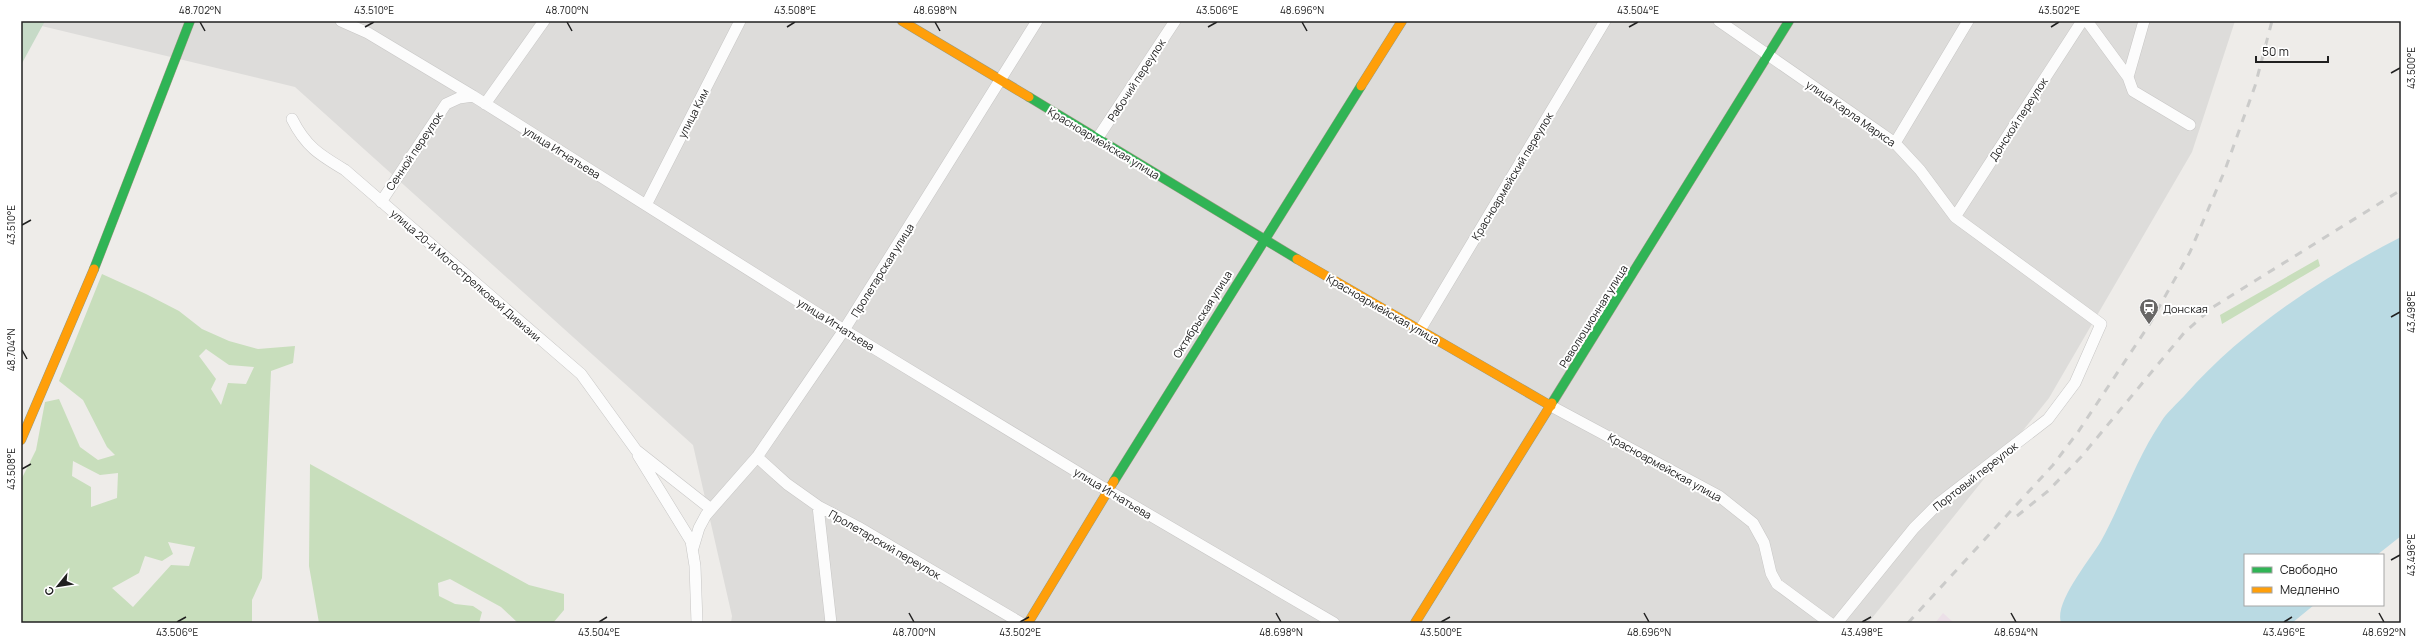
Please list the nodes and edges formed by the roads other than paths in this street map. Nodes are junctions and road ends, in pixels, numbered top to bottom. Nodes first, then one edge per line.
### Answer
1 (190, 21) edge
2 (341, 21) edge
3 (544, 21) edge
4 (740, 21) edge
5 (902, 21) edge
6 (1038, 21) edge
7 (1175, 21) edge
8 (1402, 21) edge
9 (1605, 21) edge
10 (1719, 21) edge
11 (1789, 21) edge
12 (1968, 21) edge
13 (2082, 21) edge
14 (2087, 21) edge
15 (2144, 21) edge
16 (1768, 55) junction
17 (2128, 77) junction
18 (1001, 81) junction
19 (473, 96) junction
20 (485, 104) junction
21 (292, 119) dead end
22 (2190, 125) dead end
23 (1097, 139) junction
24 (1895, 143) junction
25 (381, 202) junction
26 (646, 205) junction
27 (1955, 217) junction
28 (1263, 238) junction
29 (2101, 324) joint
30 (844, 330) junction
31 (1420, 330) junction
32 (1551, 406) junction
33 (21, 440) edge
34 (630, 442) junction
35 (757, 457) junction
36 (1107, 490) junction
37 (818, 506) junction
38 (711, 509) junction
39 (693, 548) junction
40 (697, 623) edge
41 (831, 623) edge
42 (1020, 623) edge
43 (1028, 623) edge
44 (1334, 623) edge
45 (1415, 623) edge
46 (1830, 623) edge
47 (1837, 623) edge

1 - 33 street
2 - 19 street, улица Игнатьева
3 - 20 street
4 - 26 street, улица Ким
5 - 18 street, Красноармейская улица
6 - 18 street, Пролетарская улица
7 - 23 street, Рабочий переулок
8 - 28 street, Октябрьская улица
9 - 31 street, Красноармейский переулок
10 - 16 street, улица Карла Маркса
11 - 16 street, Революционная улица
12 - 24 street
13 - 27 street, Донской переулок
14 - 17 street
15 - 17 street
16 - 24 street, улица Карла Маркса
16 - 32 street, Революционная улица
17 - 22 street
18 - 23 street, Красноармейская улица
18 - 30 street, Пролетарская улица
19 - 20 street, улица Игнатьева
19 - 25 street, Сенной переулок
20 - 26 street, улица Игнатьева
21 - 25 street, улица 20-й Мотострелковой Дивизии
23 - 28 street, Красноармейская улица
24 - 27 street, улица Карла Маркса
25 - 34 street, улица 20-й Мотострелковой Дивизии
26 - 30 street, улица Игнатьева
27 - 29 street, улица Карла Маркса
28 - 31 street, Красноармейская улица
28 - 36 street, Октябрьская улица
29 - 47 street, Портовый переулок
30 - 35 street, Пролетарская улица
30 - 36 street, улица Игнатьева
31 - 32 street, Красноармейская улица
32 - 45 street, Революционная улица
32 - 46 street, Красноармейская улица
34 - 38 street, улица 20-й Мотострелковой Дивизии
34 - 39 street, улица 20-й Мотострелковой Дивизии
35 - 37 street, Пролетарский переулок
35 - 38 street, Пролетарская улица
36 - 43 street, Октябрьская улица
36 - 44 street, улица Игнатьева
37 - 41 street
37 - 42 street, Пролетарский переулок
38 - 39 street, Пролетарская улица
39 - 40 street, улица 20-й Мотострелковой Дивизии

